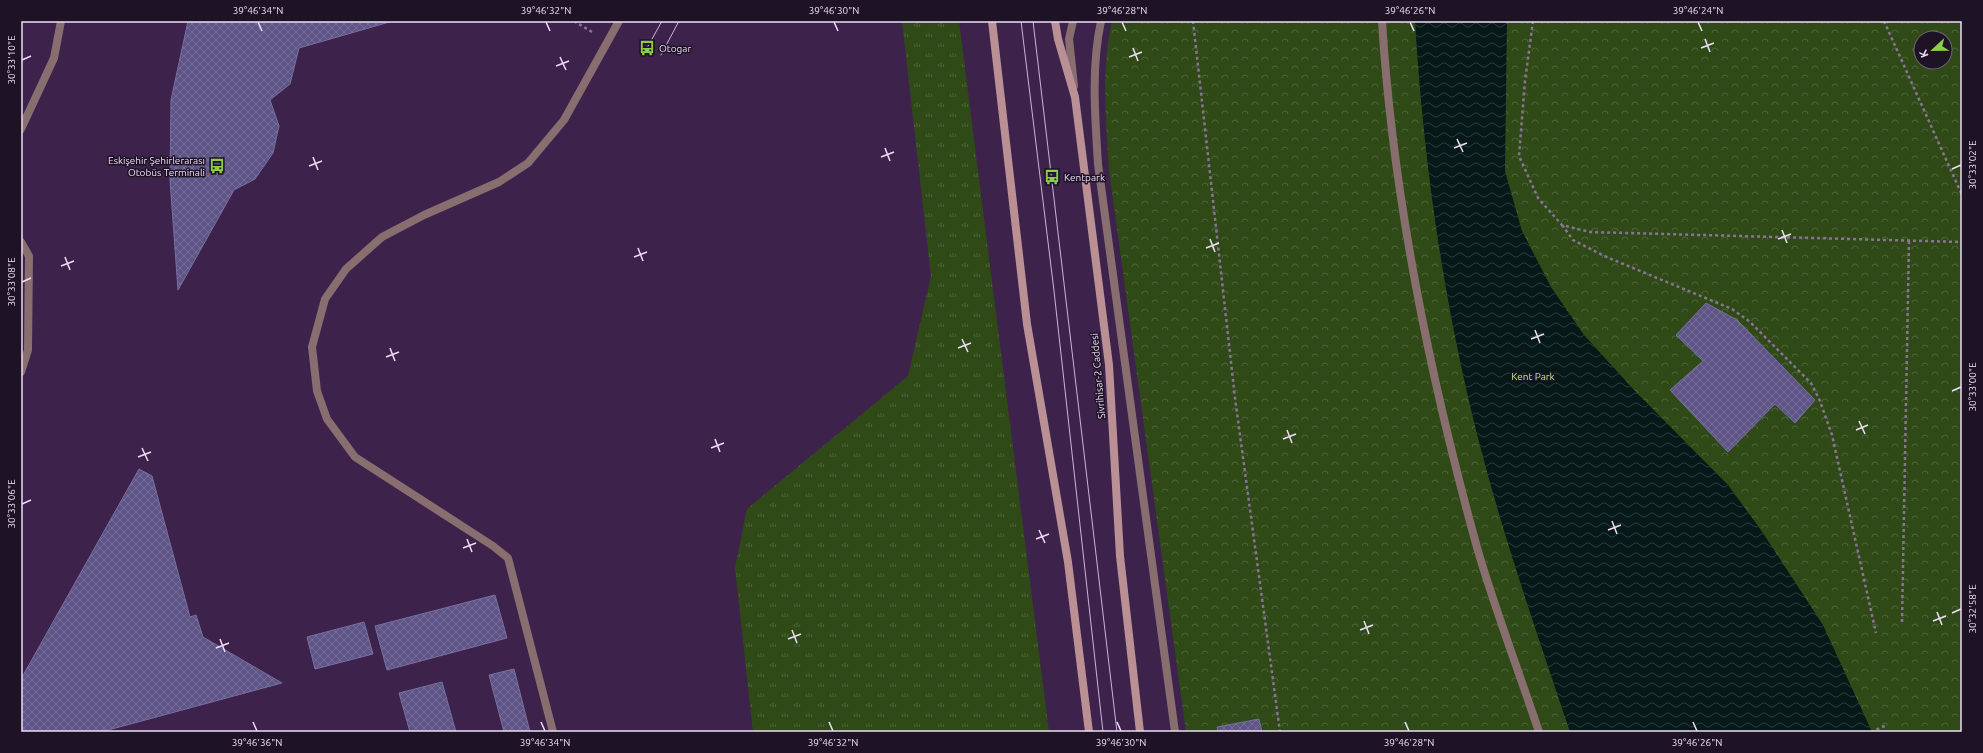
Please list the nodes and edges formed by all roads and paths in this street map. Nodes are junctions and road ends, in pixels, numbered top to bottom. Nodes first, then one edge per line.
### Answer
1 (60, 21) edge
2 (619, 21) edge
3 (992, 21) edge
4 (1055, 21) edge
5 (1073, 21) edge
6 (1101, 21) edge
7 (1193, 21) edge
8 (1382, 21) edge
9 (1533, 21) edge
10 (1884, 21) edge
11 (1075, 97) junction
12 (21, 129) edge
13 (1962, 195) edge
14 (1562, 225) junction
15 (1909, 241) junction
16 (21, 242) edge
17 (1962, 242) edge
18 (21, 372) edge
19 (1902, 622) dead end
20 (1876, 633) dead end
21 (1887, 725) dead end
22 (553, 732) edge
23 (1089, 732) edge
24 (1140, 732) edge
25 (1175, 732) edge
26 (1280, 732) edge
27 (1539, 732) edge
28 (1871, 732) edge

1 - 12 street
2 - 22 street
3 - 23 main road
4 - 11 main road, Sivrihisar-2 Caddesi
5 - 11 street
6 - 25 street
7 - 26 path
8 - 27 street
9 - 14 path
10 - 13 path
11 - 24 main road, Sivrihisar-2 Caddesi
14 - 15 path
14 - 20 path
15 - 17 path
15 - 19 path
16 - 18 street
21 - 28 path

